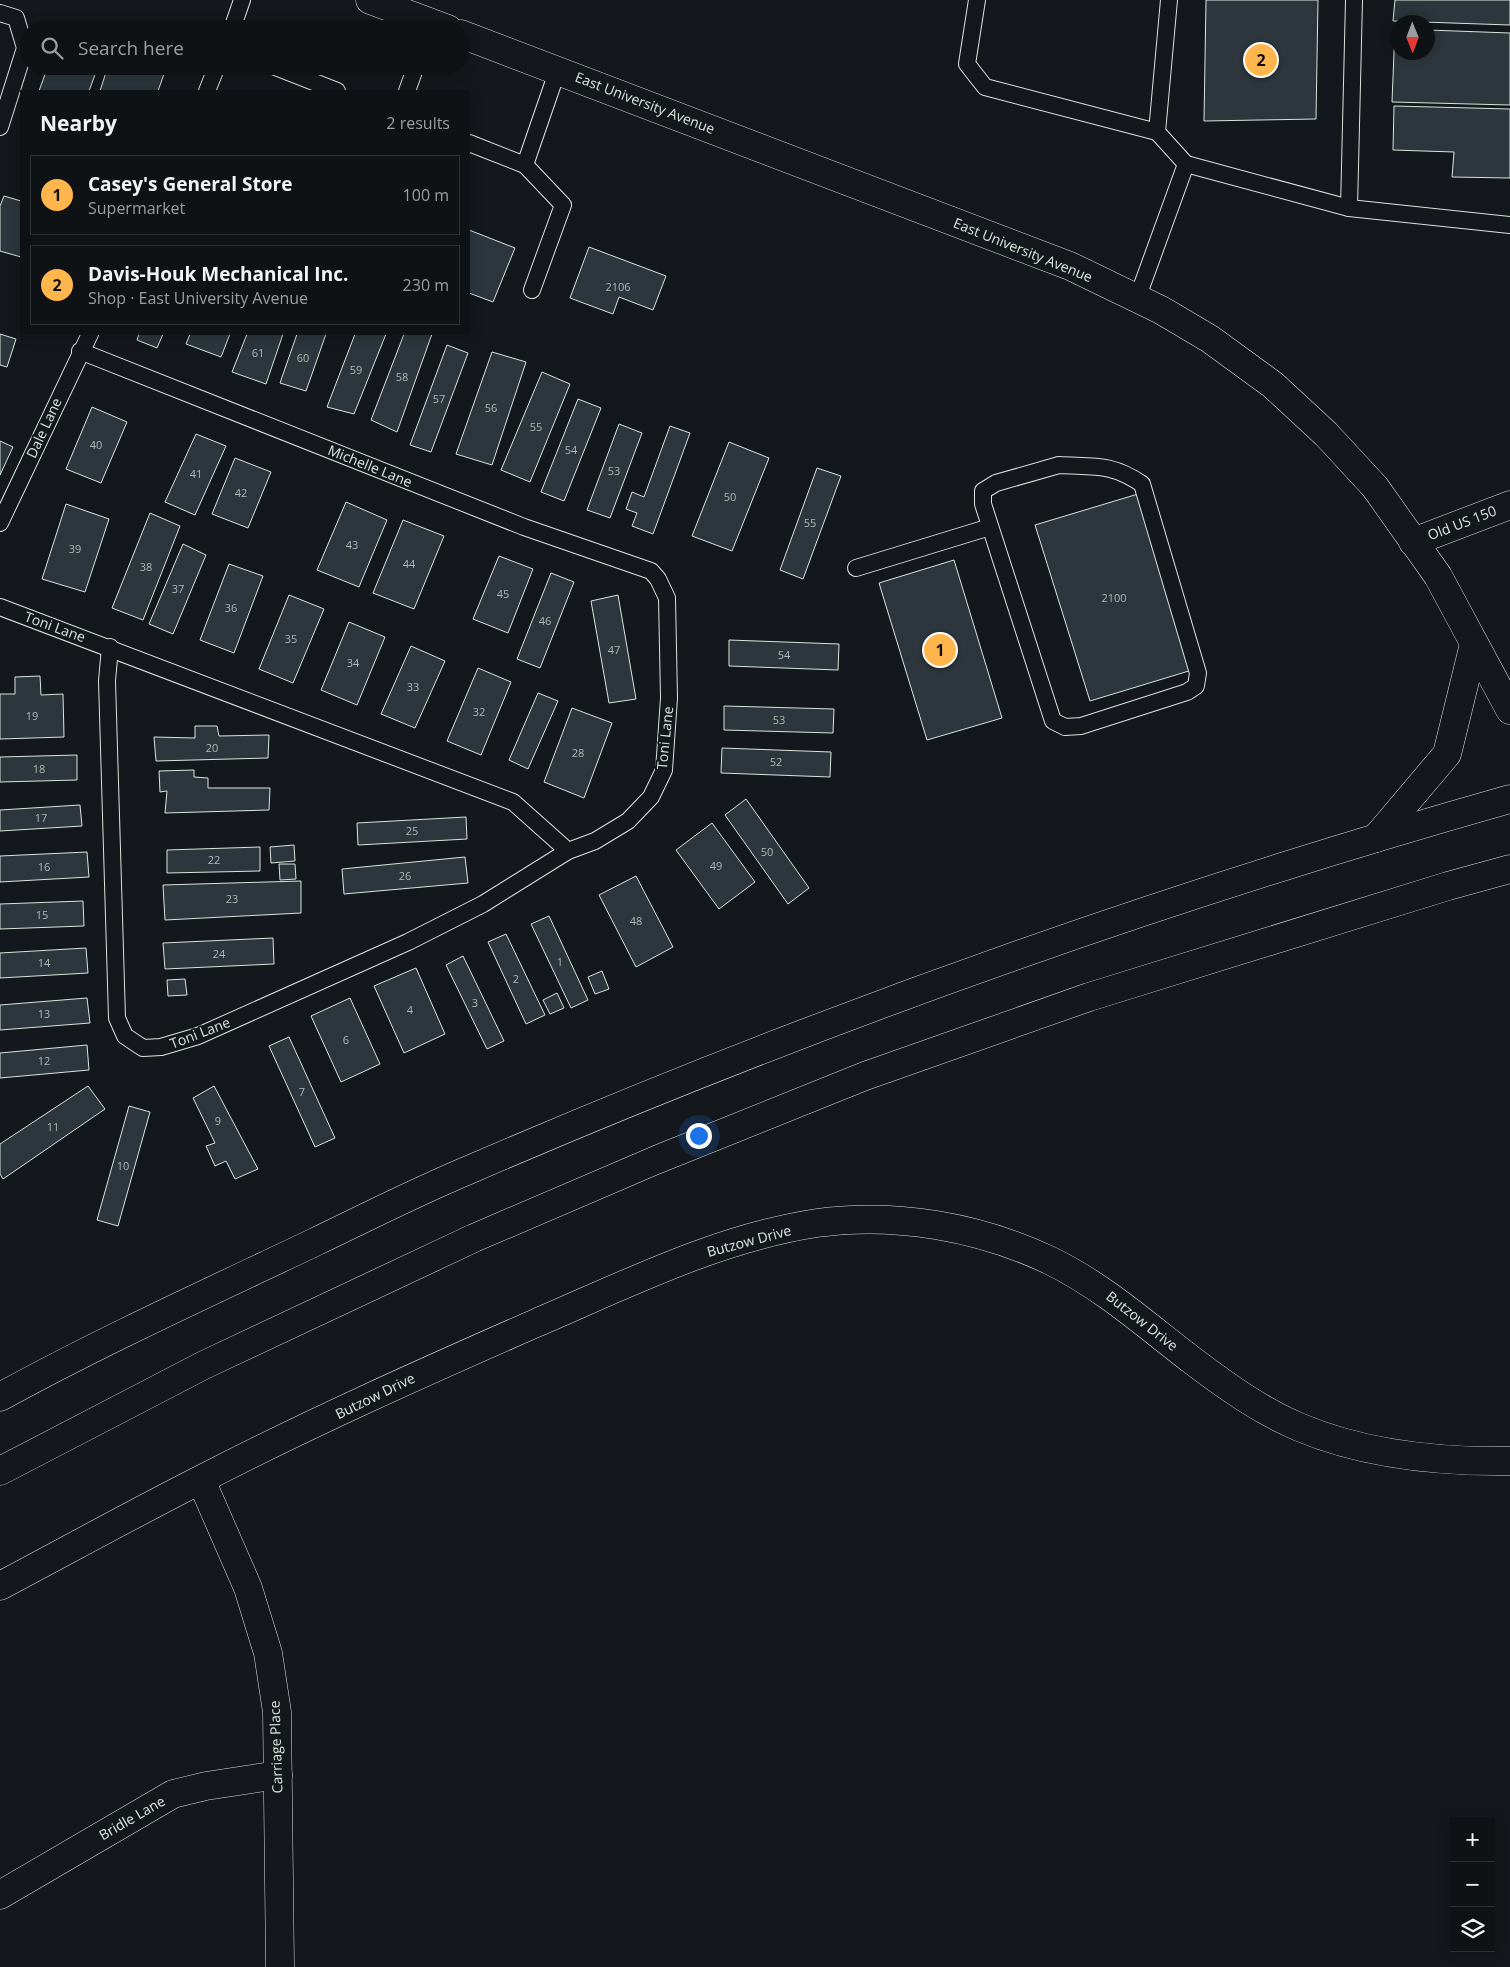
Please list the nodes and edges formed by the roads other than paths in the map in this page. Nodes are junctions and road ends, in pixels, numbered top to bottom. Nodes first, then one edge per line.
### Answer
1 (242, 0) edge
2 (370, 0) edge
3 (978, 0) edge
4 (1169, 0) edge
5 (1354, 0) edge
6 (0, 12) edge
7 (235, 20) edge
8 (420, 20) edge
9 (20, 31) edge
10 (470, 37) edge
11 (20, 64) edge
12 (558, 69) junction
13 (213, 75) edge
14 (296, 75) edge
15 (413, 75) edge
16 (207, 90) edge
17 (334, 90) edge
18 (407, 90) edge
19 (0, 127) edge
20 (1157, 132) junction
21 (470, 143) edge
22 (1186, 164) junction
23 (525, 165) junction
24 (1350, 208) junction
25 (1510, 225) edge
26 (532, 290) dead end
27 (1137, 299) junction
28 (89, 335) edge
29 (80, 351) junction
30 (1510, 504) edge
31 (0, 523) edge
32 (990, 528) junction
33 (1413, 542) junction
34 (856, 568) dead end
35 (658, 579) joint
36 (0, 607) edge
37 (1474, 644) junction
38 (110, 647) junction
39 (1510, 710) edge
40 (1510, 799) edge
41 (1376, 838) junction
42 (568, 851) junction
43 (1510, 869) edge
44 (0, 1398) edge
45 (1510, 1461) edge
46 (0, 1471) edge
47 (200, 1480) junction
48 (0, 1586) edge
49 (278, 1775) junction
50 (0, 1895) edge
51 (280, 1967) edge

1 - 7 lane
2 - 8 main road
3 - 20 lane
4 - 20 lane
5 - 24 lane
6 - 9 lane
10 - 12 main road, East University Avenue
11 - 19 lane
12 - 23 lane
12 - 27 main road, East University Avenue
13 - 16 lane
14 - 17 lane
15 - 18 lane
20 - 22 lane
21 - 23 lane
22 - 24 lane
22 - 27 lane
23 - 26 lane
24 - 25 lane
27 - 33 main road, East University Avenue
28 - 29 lane, Dale Lane
29 - 31 lane, Dale Lane
29 - 35 lane, Michelle Lane
30 - 33 main road, Old US 150
32 - 32 lane
32 - 34 lane
33 - 37 main road, East University Avenue
35 - 42 lane, Toni Lane
36 - 38 lane, Toni Lane
37 - 39 main road, East University Avenue
37 - 41 main road
38 - 42 lane, Toni Lane
38 - 42 lane, Toni Lane
40 - 41 main road
41 - 44 main road
43 - 46 main road
45 - 47 main road, Butzow Drive
47 - 48 main road, Butzow Drive
47 - 49 main road, Carriage Place
49 - 50 main road, Bridle Lane
49 - 51 main road, Carriage Place

